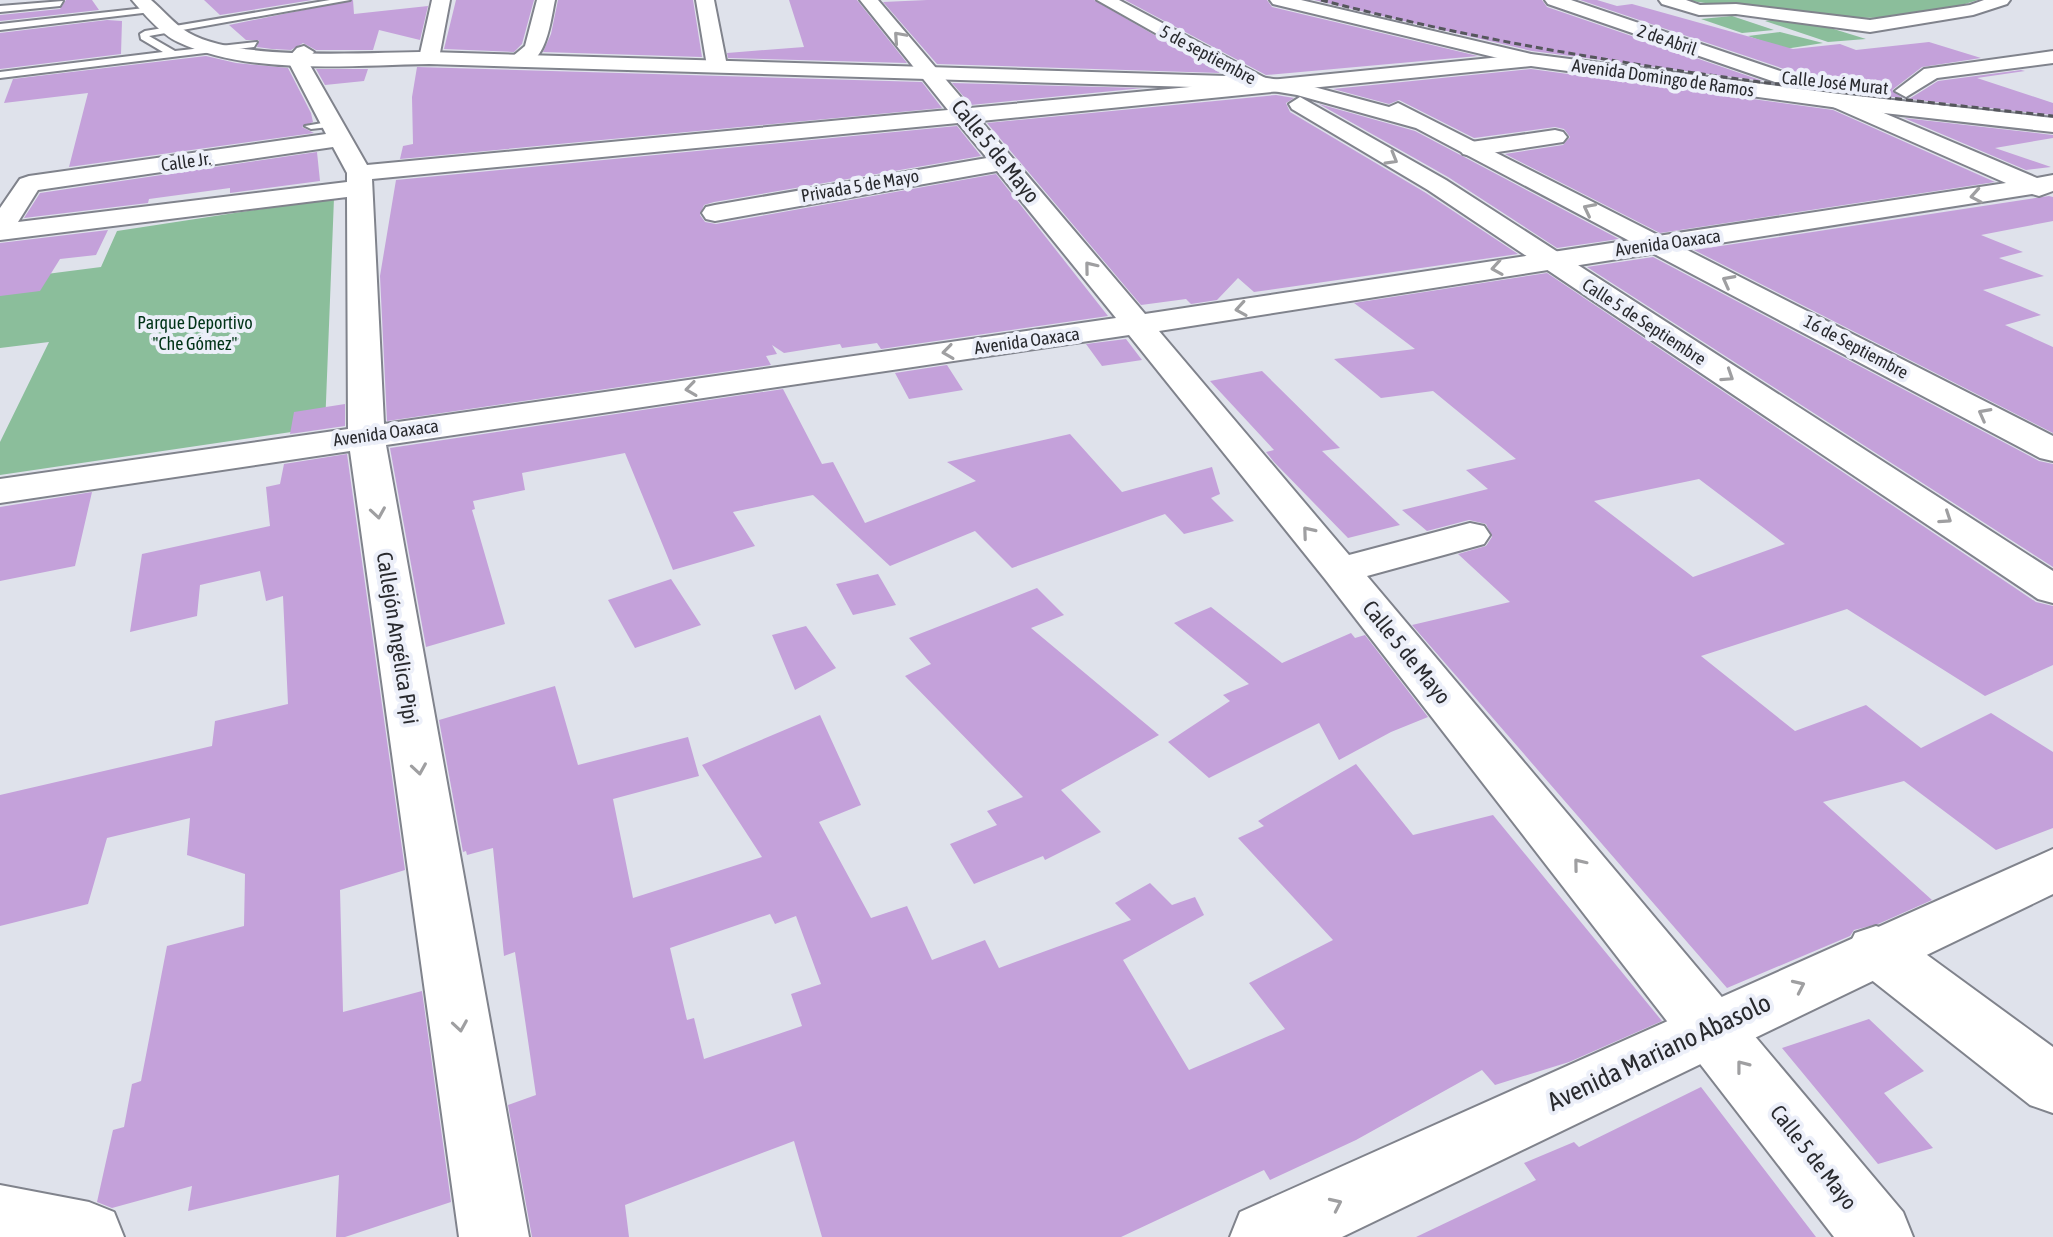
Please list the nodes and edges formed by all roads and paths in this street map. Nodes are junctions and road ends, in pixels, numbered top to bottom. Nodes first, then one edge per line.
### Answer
1 (29, 0) edge
2 (346, 0) edge
3 (441, 0) edge
4 (546, 0) edge
5 (705, 0) edge
6 (869, 0) edge
7 (1106, 0) edge
8 (1279, 0) edge
9 (1335, 0) edge
10 (1554, 0) edge
11 (1668, 0) edge
12 (2001, 0) edge
13 (60, 3) dead end
14 (39, 4) junction
15 (146, 5) edge
16 (185, 5) dead end
17 (0, 9) edge
18 (70, 19) junction
19 (206, 22) junction
20 (1870, 26) junction
21 (0, 27) edge
22 (169, 28) junction
23 (254, 44) junction
24 (1883, 44) dead end
25 (220, 50) junction
26 (175, 55) junction
27 (301, 55) junction
28 (2053, 57) edge
29 (429, 58) junction
30 (1919, 59) dead end
31 (1531, 60) junction
32 (517, 61) junction
33 (717, 66) junction
34 (1939, 71) junction
35 (931, 72) junction
36 (0, 75) edge
37 (1782, 78) junction
38 (1343, 79) junction
39 (1272, 85) junction
40 (1907, 100) junction
41 (1839, 101) junction
42 (2053, 106) edge
43 (966, 114) junction
44 (1422, 123) junction
45 (2053, 125) edge
46 (329, 130) junction
47 (1350, 134) junction
48 (1555, 137) dead end
49 (1994, 142) dead end
50 (1471, 149) junction
51 (1006, 162) junction
52 (359, 180) junction
53 (2047, 188) edge
54 (715, 213) dead end
55 (0, 230) edge
56 (1659, 244) junction
57 (1548, 259) junction
58 (1136, 325) junction
59 (366, 436) junction
60 (2053, 450) edge
61 (0, 491) edge
62 (1470, 535) dead end
63 (1340, 570) junction
64 (2053, 590) edge
65 (2053, 870) edge
66 (1876, 950) junction
67 (1712, 1027) junction
68 (2053, 1084) edge
69 (0, 1220) edge
70 (89, 1237) edge
71 (494, 1237) edge
72 (1265, 1237) edge
73 (1878, 1237) edge

1 - 14 lane
2 - 19 lane
3 - 29 street
4 - 32 street
5 - 33 street
35 -> 6 street, Calle 5 de Mayo
7 - 39 street, 5 de septiembre
8 - 31 street, Avenida Domingo de Ramos
9 - 37 street, Calle José Murat
10 - 37 street, 2 de Abril
11 - 20 street
12 - 20 street
13 - 14 lane
14 - 17 lane
14 - 18 lane
15 - 18 lane
15 - 22 street
16 - 19 street
18 - 21 lane
19 - 22 lane
19 - 23 street
20 - 24 street
22 - 25 street
22 - 26 lane
23 - 25 lane
23 - 27 street
25 - 26 lane
25 - 27 street
26 - 36 lane
27 - 29 street, Calle 5 de Septiembre
27 - 46 street, Callejón Angélica Pipi
28 - 34 street
29 - 32 street, Calle 5 de Septiembre
30 - 34 street
31 - 38 street
31 - 41 street, Avenida Domingo de Ramos
32 - 33 street, Calle 5 de Septiembre
33 - 35 street, Calle 5 de Septiembre
34 - 40 street
35 - 39 street, Calle 5 de Septiembre
35 - 43 street, Calle 5 de Mayo
37 - 40 street, Calle José Murat
38 - 39 street
38 - 44 street
39 - 43 street
39 - 44 street
39 - 47 street, Calle 5 de Septiembre
40 - 41 street, Avenida Domingo de Ramos
40 - 42 street, Calle José Murat
40 - 45 street, Avenida Domingo de Ramos
40 - 49 street
41 - 53 street
43 - 51 street, Calle 5 de Mayo
43 - 52 street
44 - 47 street
44 - 50 street, 16 de Septiembre
46 - 52 street, Callejón Angélica Pipi
46 - 55 street, Calle Jr.
47 -> 57 street, Calle 5 de Septiembre
48 - 50 street
56 -> 50 street, 16 de Septiembre
51 - 54 street, Privada 5 de Mayo
58 -> 51 street, Calle 5 de Mayo
52 - 55 street
52 - 59 street, Callejón Angélica Pipi
53 -> 56 street, Avenida Oaxaca
56 - 57 street, Avenida Oaxaca
60 -> 56 street, 16 de Septiembre
57 -> 58 street, Avenida Oaxaca
57 -> 64 street, Calle 5 de Septiembre
58 -> 59 street, Avenida Oaxaca
63 -> 58 street, Calle 5 de Mayo
59 - 61 street, Avenida Oaxaca
59 -> 71 street, Callejón Angélica Pipi
62 - 63 street
67 -> 63 street, Calle 5 de Mayo
65 - 66 street, Avenida Mariano Abasolo
67 -> 66 street, Avenida Mariano Abasolo
66 - 68 street
72 -> 67 street, Avenida Mariano Abasolo
73 -> 67 street, Calle 5 de Mayo
69 - 70 street

